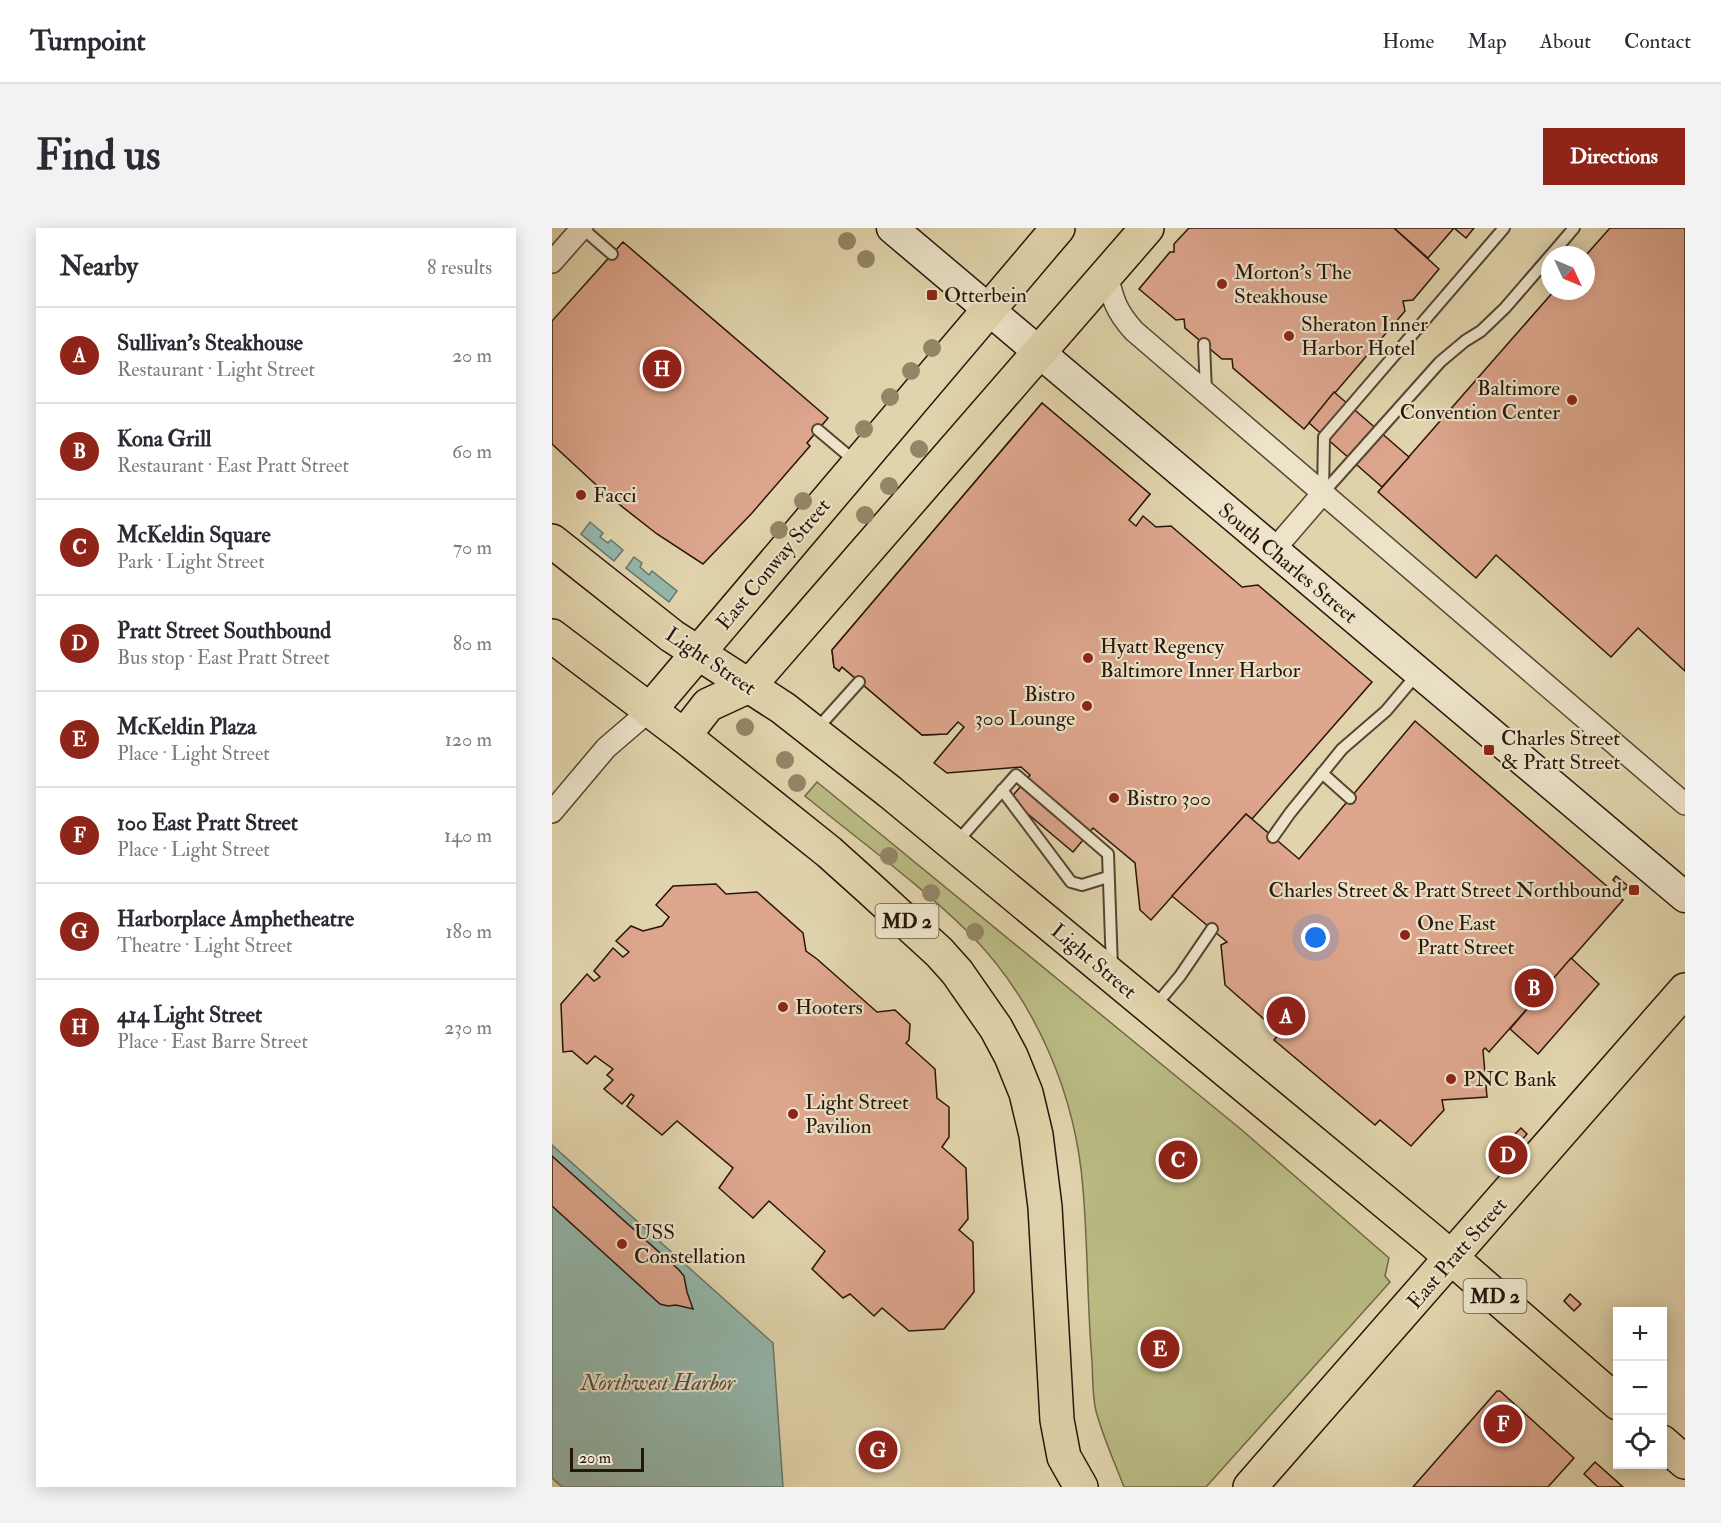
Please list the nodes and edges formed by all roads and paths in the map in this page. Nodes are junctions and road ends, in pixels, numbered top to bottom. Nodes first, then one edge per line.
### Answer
1 (582, 228) edge
2 (892, 228) edge
3 (1058, 228) edge
4 (1147, 228) edge
5 (1504, 228) edge
6 (1574, 228) edge
7 (1558, 246) edge
8 (612, 254) dead end
9 (552, 262) edge
10 (1541, 266) edge
11 (1107, 275) junction
12 (988, 310) junction
13 (1204, 344) dead end
14 (1039, 353) junction
15 (1206, 392) junction
16 (818, 430) dead end
17 (858, 464) junction
18 (1323, 493) junction
19 (552, 541) edge
20 (1273, 550) junction
21 (552, 636) edge
22 (698, 653) junction
23 (1419, 673) junction
24 (859, 682) dead end
25 (749, 686) junction
26 (649, 711) junction
27 (813, 732) junction
28 (684, 736) junction
29 (1322, 773) junction
30 (1002, 790) junction
31 (1350, 798) dead end
32 (1685, 804) edge
33 (552, 812) edge
34 (1273, 837) dead end
35 (954, 845) junction
36 (1108, 877) junction
37 (1685, 897) edge
38 (1212, 929) dead end
39 (1113, 977) junction
40 (1685, 990) edge
41 (1153, 1010) junction
42 (1453, 1258) junction
43 (1613, 1399) edge
44 (1667, 1446) edge
45 (1685, 1462) edge
46 (1062, 1472) edge
47 (1081, 1487) edge
48 (1250, 1487) edge

1 - 8 lane
1 - 9 street
2 - 12 main road, South Charles Street
3 - 12 main road, East Conway Street
4 - 11 main road
5 - 18 lane
6 - 7 lane
10 - 18 lane
11 - 14 main road
11 - 15 street
12 - 14 main road, South Charles Street
12 - 17 main road, East Conway Street
13 - 15 lane
14 - 20 main road, South Charles Street
14 - 25 main road
15 - 18 street
16 - 17 lane
17 - 22 main road, East Conway Street
18 - 20 street
18 - 32 street
19 - 22 main road, Light Street / MD 2
20 - 23 main road, South Charles Street
21 - 26 main road, MD 2
22 - 25 main road, Light Street / MD 2
22 - 26 main road, East Conway Street
23 - 29 lane
23 - 37 main road, South Charles Street
24 - 27 lane
25 - 27 main road, Light Street / MD 2
25 - 28 main road
26 - 28 main road, MD 2
26 - 33 street, East Conway Street
27 - 35 main road, Light Street / MD 2
28 - 46 main road, MD 2
29 - 31 lane
29 - 34 lane
30 - 35 lane
30 - 36 lane
30 - 36 lane
35 - 39 main road, Light Street / MD 2
36 - 39 lane
38 - 41 lane
39 - 41 main road, Light Street / MD 2
40 - 42 main road, East Pratt Street
41 - 42 main road, Light Street / MD 2
42 - 43 main road, Light Street / MD 2
42 - 48 main road, East Pratt Street
44 - 45 main road
46 - 47 main road, MD 2

